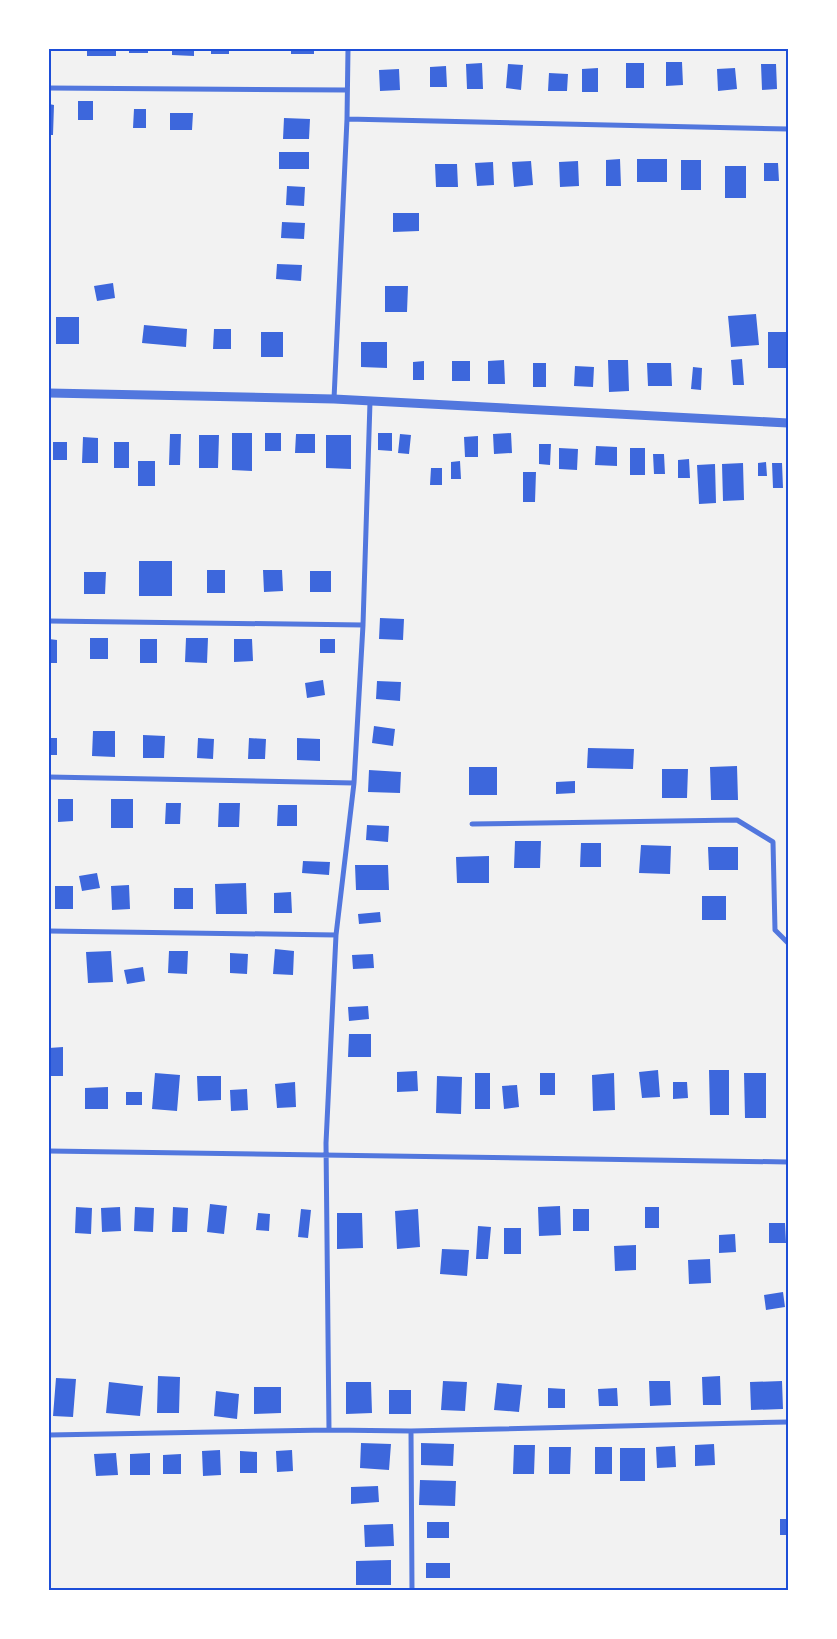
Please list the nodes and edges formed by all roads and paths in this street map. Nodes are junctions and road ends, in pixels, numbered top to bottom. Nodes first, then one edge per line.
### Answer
1 (348, 49) edge
2 (49, 88) edge
3 (346, 90) junction
4 (347, 119) junction
5 (788, 129) edge
6 (49, 393) edge
7 (334, 399) junction
8 (370, 402) junction
9 (788, 423) edge
10 (49, 621) edge
11 (363, 625) junction
12 (49, 777) edge
13 (354, 783) junction
14 (472, 824) dead end
15 (49, 931) edge
16 (336, 935) junction
17 (788, 943) edge
18 (49, 1151) edge
19 (326, 1155) junction
20 (788, 1162) edge
21 (788, 1422) edge
22 (329, 1430) junction
23 (411, 1431) junction
24 (49, 1435) edge
25 (412, 1590) edge

1 - 3 street
2 - 3 street
3 - 4 street
4 - 5 street
4 - 7 street
6 - 7 street
7 - 8 street
8 - 9 street
8 - 11 street
10 - 11 street
11 - 13 street
12 - 13 street
13 - 16 street
14 - 17 street
15 - 16 street
16 - 19 street
18 - 19 street
19 - 20 street
19 - 22 street
21 - 23 street
22 - 23 street
22 - 24 street
23 - 25 street

